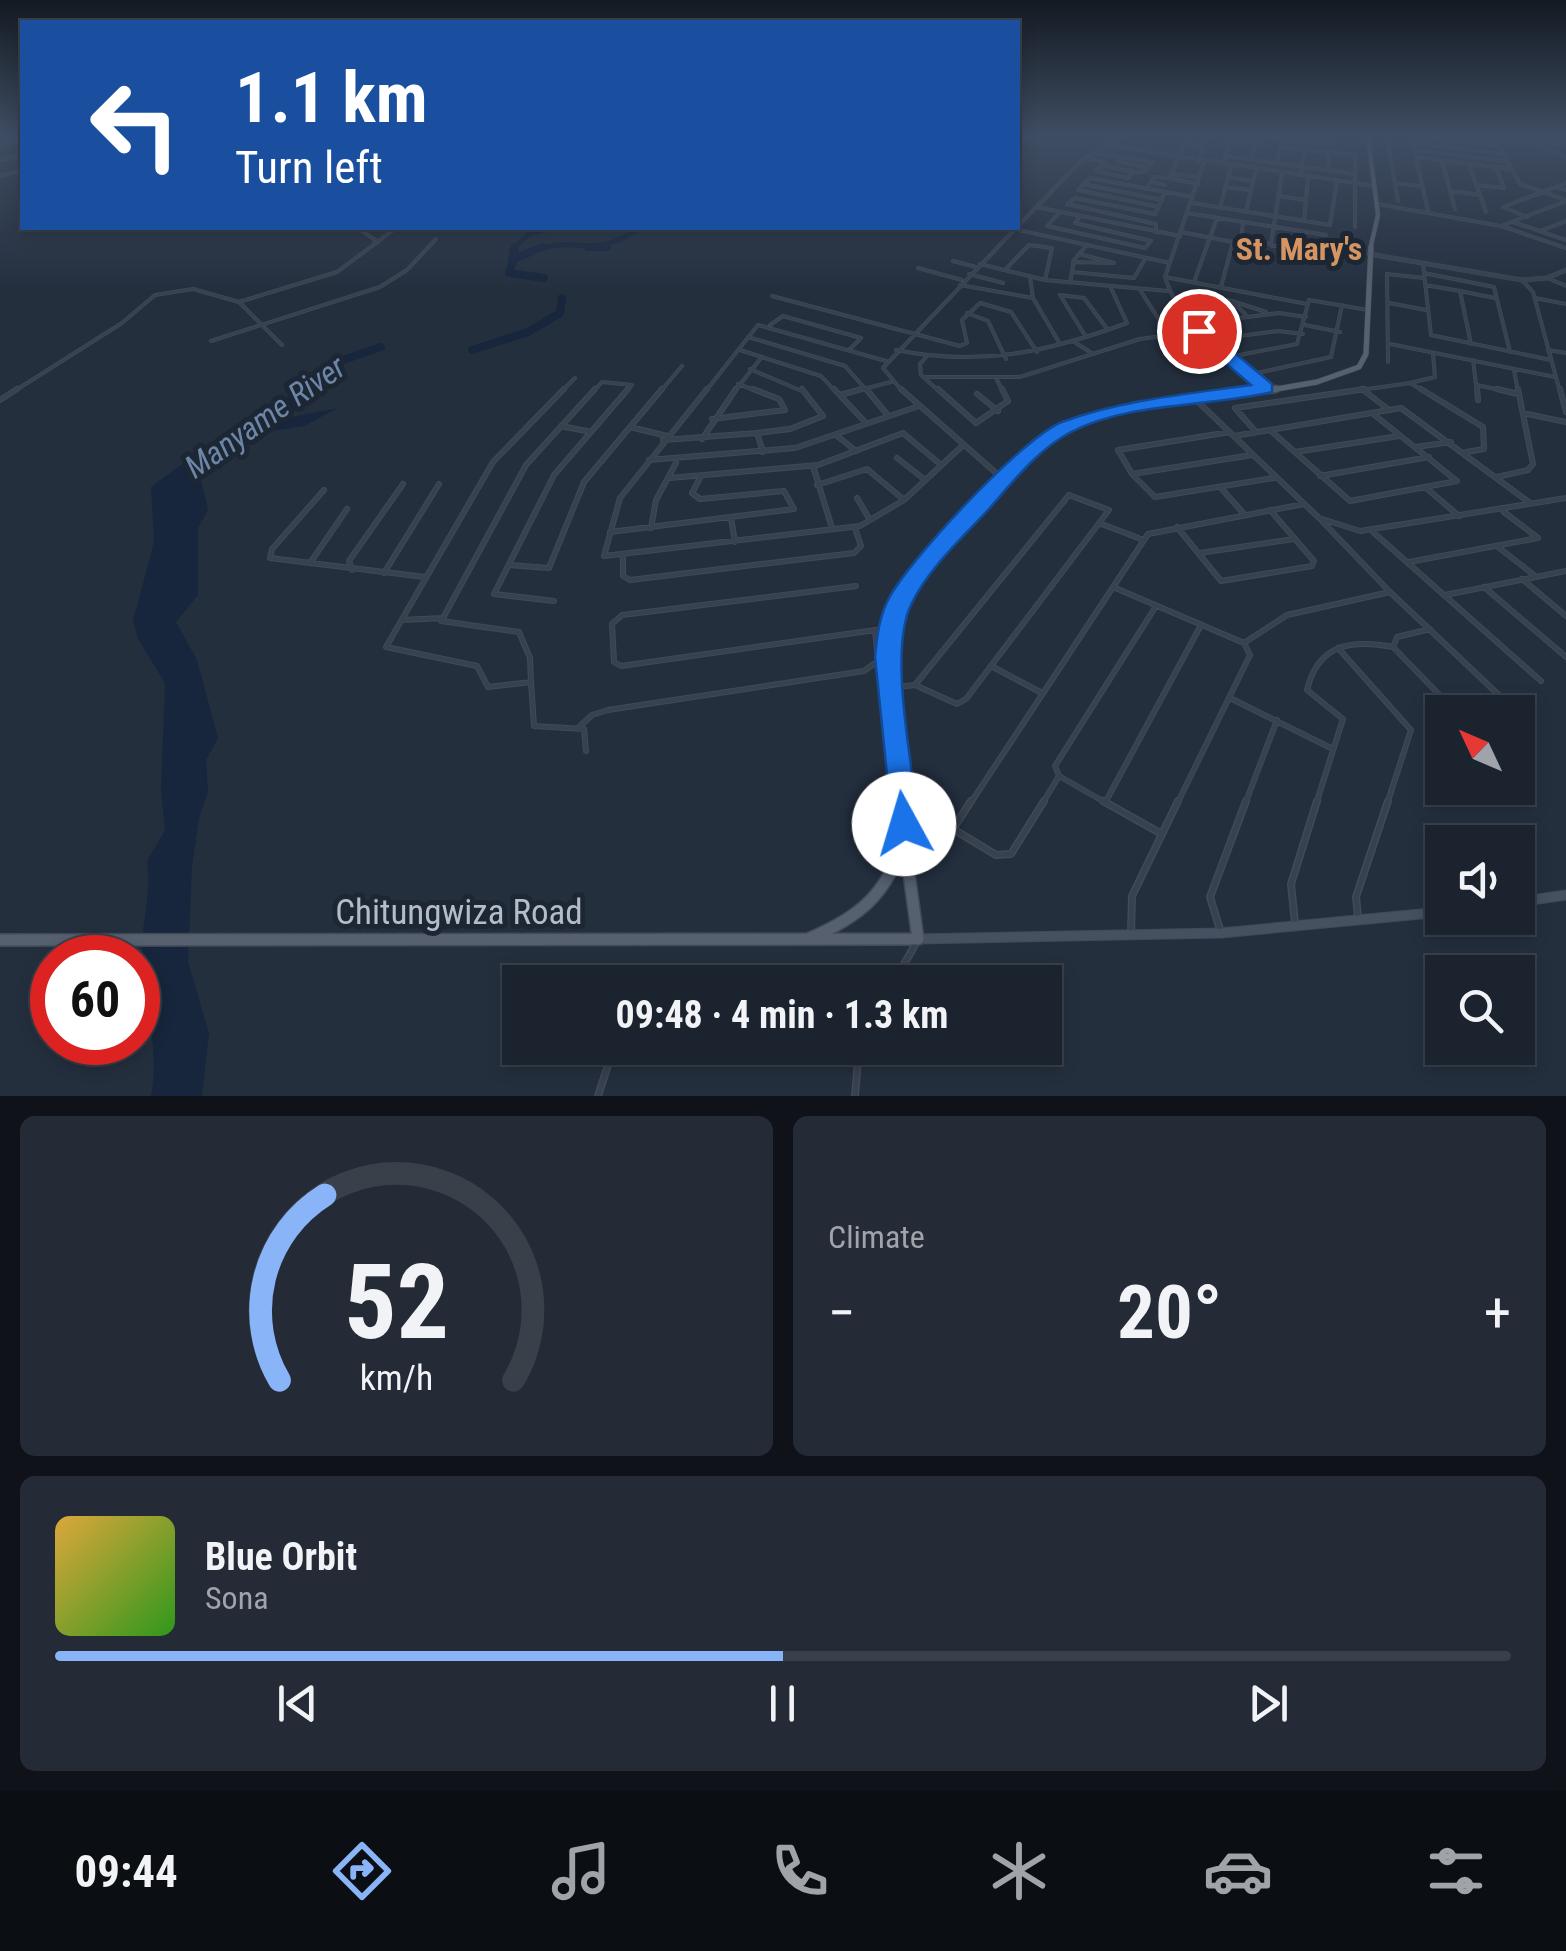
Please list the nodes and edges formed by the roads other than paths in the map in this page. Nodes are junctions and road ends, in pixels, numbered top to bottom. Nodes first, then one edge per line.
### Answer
1 (1055, 188) edge
2 (1080, 188) edge
3 (1103, 188) edge
4 (1142, 188) edge
5 (1197, 188) edge
6 (1225, 188) edge
7 (1239, 188) edge
8 (1279, 188) edge
9 (1307, 188) edge
10 (1336, 188) edge
11 (1354, 188) edge
12 (1375, 188) edge
13 (1396, 188) edge
14 (1423, 188) edge
15 (1477, 188) edge
16 (1531, 188) edge
17 (1553, 188) edge
18 (1146, 189) joint
19 (1251, 190) joint
20 (1451, 191) joint
21 (1165, 192) junction
22 (1542, 192) junction
23 (1480, 195) junction
24 (1278, 196) junction
25 (1194, 198) junction
26 (1162, 200) junction
27 (1306, 200) junction
28 (1566, 200) edge
29 (1398, 201) dead end
30 (1192, 203) junction
31 (1378, 204) junction
32 (1037, 207) junction
33 (1159, 207) junction
34 (1220, 208) junction
35 (1455, 210) dead end
36 (1428, 211) junction
37 (1060, 212) junction
38 (1246, 212) junction
39 (1486, 212) dead end
40 (1188, 213) junction
41 (1080, 216) junction
42 (1275, 216) junction
43 (1527, 217) junction
44 (1217, 218) junction
45 (1304, 221) junction
46 (1566, 221) edge
47 (1243, 222) junction
48 (1513, 222) junction
49 (1020, 223) edge
50 (1273, 226) junction
51 (1355, 226) dead end
52 (1501, 226) junction
53 (1020, 228) edge
54 (361, 230) edge
55 (393, 230) edge
56 (1013, 230) edge
57 (1066, 231) junction
58 (1156, 232) junction
59 (1540, 232) junction
60 (1180, 234) junction
61 (1326, 235) dead end
62 (1209, 236) junction
63 (436, 239) dead end
64 (1059, 239) junction
65 (1566, 240) edge
66 (378, 242) junction
67 (1300, 245) dead end
68 (1087, 246) junction
69 (1267, 246) junction
70 (1566, 248) edge
71 (1079, 254) junction
72 (1369, 254) junction
73 (1145, 259) junction
74 (952, 261) dead end
75 (1073, 262) junction
76 (1170, 263) junction
77 (1423, 264) junction
78 (978, 266) junction
79 (918, 268) dead end
80 (1004, 270) junction
81 (1566, 270) edge
82 (1072, 272) junction
83 (969, 274) junction
84 (1424, 275) junction
85 (1030, 277) junction
86 (1165, 277) junction
87 (1547, 278) junction
88 (1045, 280) junction
89 (1522, 280) junction
90 (962, 282) junction
91 (1194, 282) junction
92 (1070, 283) junction
93 (1003, 284) dead end
94 (1425, 285) junction
95 (1566, 286) edge
96 (1221, 287) junction
97 (1111, 288) junction
98 (1140, 290) junction
99 (1168, 291) junction
100 (1460, 291) junction
101 (772, 296) dead end
102 (1033, 298) junction
103 (1496, 298) junction
104 (1535, 298) junction
105 (1232, 301) junction
106 (239, 302) junction
107 (1389, 303) junction
108 (1306, 304) junction
109 (1566, 304) edge
110 (1342, 305) junction
111 (1368, 310) junction
112 (1426, 310) junction
113 (967, 313) junction
114 (1269, 314) junction
115 (1248, 316) junction
116 (1306, 317) junction
117 (1224, 319) junction
118 (1192, 324) junction
119 (263, 326) junction
120 (769, 326) junction
121 (1304, 326) junction
122 (1108, 330) junction
123 (1199, 331) junction
124 (1340, 332) junction
125 (1303, 334) junction
126 (1169, 335) junction
127 (910, 336) junction
128 (748, 337) junction
129 (1086, 337) junction
130 (806, 338) junction
131 (1209, 340) junction
132 (211, 341) dead end
133 (1073, 341) junction
134 (1451, 341) junction
135 (1390, 344) junction
136 (1471, 344) junction
137 (282, 345) dead end
138 (1060, 345) junction
139 (739, 350) junction
140 (792, 350) junction
141 (849, 350) junction
142 (896, 350) junction
143 (1548, 350) junction
144 (1037, 352) junction
145 (1433, 352) junction
146 (1510, 352) junction
147 (1093, 354) junction
148 (1566, 354) edge
149 (762, 356) junction
150 (1453, 356) junction
151 (926, 357) junction
152 (1229, 357) junction
153 (1474, 360) junction
154 (1551, 360) junction
155 (886, 361) junction
156 (1007, 361) junction
157 (1388, 362) dead end
158 (682, 366) dead end
159 (750, 369) junction
160 (1514, 369) junction
161 (1249, 375) junction
162 (924, 377) junction
163 (576, 378) dead end
164 (1556, 378) junction
165 (997, 380) junction
166 (891, 382) junction
167 (1566, 382) edge
168 (1410, 383) junction
169 (738, 384) junction
170 (1477, 385) junction
171 (866, 388) junction
172 (1266, 388) junction
173 (1361, 389) junction
174 (977, 394) dead end
175 (1518, 394) junction
176 (840, 395) junction
177 (1564, 397) edge
178 (1194, 398) junction
179 (0, 400) edge
180 (1478, 400) dead end
181 (916, 407) junction
182 (1389, 410) junction
183 (998, 411) junction
184 (1566, 412) edge
185 (1372, 413) junction
186 (1524, 413) junction
187 (888, 414) junction
188 (712, 419) junction
189 (1566, 422) edge
190 (866, 423) junction
191 (561, 426) junction
192 (630, 427) junction
193 (1270, 430) junction
194 (591, 432) junction
195 (1256, 432) junction
196 (757, 433) junction
197 (1232, 434) junction
198 (836, 435) junction
199 (1402, 436) junction
200 (665, 438) junction
201 (702, 439) junction
202 (1451, 442) junction
203 (960, 447) junction
204 (1416, 447) junction
205 (763, 452) junction
206 (857, 452) junction
207 (1295, 452) junction
208 (1466, 452) junction
209 (1252, 455) junction
210 (1429, 457) junction
211 (897, 458) dead end
212 (648, 460) junction
213 (677, 461) junction
214 (940, 464) junction
215 (813, 466) junction
216 (1132, 474) junction
217 (1320, 476) junction
218 (1497, 477) junction
219 (670, 478) junction
220 (700, 478) junction
221 (1276, 478) junction
222 (924, 479) junction
223 (1004, 480) junction
224 (404, 484) dead end
225 (439, 484) dead end
226 (817, 485) junction
227 (1220, 487) junction
228 (1425, 487) junction
229 (324, 490) dead end
230 (857, 498) dead end
231 (1566, 498) edge
232 (904, 500) junction
233 (1304, 504) junction
234 (1531, 504) junction
235 (347, 509) dead end
236 (1270, 510) junction
237 (1501, 510) junction
238 (1244, 514) junction
239 (1460, 516) junction
240 (731, 518) junction
241 (1319, 518) junction
242 (871, 522) junction
243 (1099, 523) junction
244 (1175, 526) junction
245 (855, 527) junction
246 (651, 528) junction
247 (832, 530) junction
248 (1372, 531) junction
249 (610, 532) junction
250 (1294, 538) junction
251 (1143, 540) junction
252 (735, 542) junction
253 (1498, 547) junction
254 (1200, 553) junction
255 (623, 556) junction
256 (1409, 562) junction
257 (310, 564) junction
258 (509, 565) junction
259 (352, 570) junction
260 (1565, 572) edge
261 (384, 573) junction
262 (1535, 576) junction
263 (426, 577) junction
264 (1522, 579) junction
265 (856, 586) dead end
266 (1111, 586) junction
267 (1484, 587) junction
268 (1390, 592) junction
269 (1445, 595) junction
270 (554, 601) dead end
271 (1156, 606) junction
272 (1566, 616) edge
273 (402, 620) junction
274 (440, 621) junction
275 (1200, 627) junction
276 (890, 628) junction
277 (875, 630) junction
278 (1430, 630) junction
279 (1244, 643) junction
280 (1338, 647) junction
281 (1393, 647) junction
282 (1566, 657) edge
283 (992, 667) junction
284 (1541, 681) dead end
285 (531, 682) junction
286 (915, 685) junction
287 (889, 688) junction
288 (1040, 692) junction
289 (1440, 695) edge
290 (1499, 695) edge
291 (1229, 698) junction
292 (1277, 720) junction
293 (578, 728) junction
294 (1333, 749) junction
295 (586, 750) dead end
296 (1059, 776) junction
297 (1106, 801) junction
298 (1162, 834) junction
299 (906, 837) junction
300 (1566, 895) edge
301 (1535, 900) edge
302 (1425, 914) edge
303 (1359, 922) junction
304 (1296, 928) junction
305 (1221, 933) junction
306 (1130, 937) junction
307 (918, 939) junction
308 (0, 940) edge
309 (802, 941) junction
310 (903, 965) edge
311 (608, 1065) edge
312 (858, 1065) edge
313 (598, 1096) edge
314 (855, 1096) edge

1 - 32 street
2 - 33 street
3 - 26 street
4 - 18 street
5 - 25 street
6 - 34 street
7 - 19 street
8 - 24 street
9 - 27 street
10 - 45 street
11 - 51 street
12 - 31 main road
13 - 29 street
14 - 36 street
15 - 23 street
16 - 22 street
17 - 22 street
18 - 21 street
19 - 38 street
20 - 23 street
20 - 35 street
21 - 25 street
21 - 26 street
22 - 28 street
22 - 43 street
23 - 39 street
24 - 27 street
24 - 42 street
25 - 30 street
26 - 33 street
27 - 45 street
28 - 43 street
30 - 34 street
30 - 40 street
31 - 36 street
31 - 72 main road
32 - 37 street
32 - 49 street
33 - 58 street
34 - 38 street
36 - 52 street
37 - 41 street
37 - 57 street
38 - 42 street
40 - 44 street
40 - 60 street
41 - 57 street
41 - 58 street
42 - 45 street
42 - 50 street
43 - 48 street
44 - 47 street
44 - 62 street
46 - 59 street
47 - 50 street
47 - 69 street
48 - 52 street
48 - 59 street
50 - 61 street
50 - 69 street
52 - 70 street
53 - 64 street
54 - 66 street
55 - 66 street
56 - 78 street
57 - 64 street
58 - 60 street
59 - 65 street
60 - 62 street
60 - 76 street
62 - 91 street
62 - 96 street
63 - 119 street
64 - 68 street
66 - 106 street
67 - 69 street
68 - 71 street
68 - 73 street
71 - 75 street
71 - 75 street
72 - 77 street
72 - 111 main road
73 - 76 street
73 - 82 street
74 - 78 street
75 - 82 street
76 - 86 street
77 - 84 street
77 - 89 street
78 - 80 street
78 - 83 street
79 - 90 street
80 - 85 street
80 - 88 street
81 - 87 street
82 - 92 street
83 - 90 street
83 - 93 street
84 - 94 street
84 - 103 street
84 - 107 street
85 - 88 street
85 - 102 street
86 - 91 street
86 - 99 street
87 - 89 street
87 - 95 street
88 - 92 street
89 - 104 street
90 - 102 street
90 - 127 street
91 - 96 street
92 - 97 street
94 - 100 street
94 - 112 street
96 - 108 street
97 - 98 street
97 - 122 street
98 - 99 street
98 - 126 street
99 - 118 street
100 - 103 street
100 - 136 street
101 - 127 street
102 - 138 street
103 - 146 street
104 - 109 street
104 - 143 street
105 - 114 street
105 - 115 street
105 - 117 street
106 - 119 street
106 - 179 street
107 - 112 street
107 - 135 street
108 - 110 street
108 - 116 street
110 - 111 street
110 - 124 street
111 - 172 main road
112 - 134 street
113 - 127 street
113 - 144 street
113 - 156 street
114 - 115 street
114 - 116 street
115 - 117 street
116 - 121 street
117 - 118 street
118 - 123 street
119 - 132 street
119 - 137 street
120 - 128 street
120 - 130 street
120 - 141 street
121 - 124 street
121 - 125 street
122 - 129 street
122 - 129 street
123 - 126 street
123 - 131 street
124 - 161 street
125 - 131 street
125 - 152 street
126 - 147 street
127 - 142 street
128 - 139 street
128 - 140 street
129 - 133 street
130 - 140 street
130 - 141 street
131 - 152 street
133 - 138 street
133 - 147 street
134 - 136 street
134 - 150 street
135 - 145 street
135 - 157 street
136 - 146 street
138 - 144 street
139 - 149 street
139 - 200 street
140 - 171 street
141 - 155 street
142 - 151 street
142 - 155 street
143 - 148 street
143 - 154 street
144 - 156 street
145 - 150 street
145 - 168 street
146 - 154 street
147 - 165 street
149 - 159 street
149 - 176 street
150 - 153 street
151 - 156 street
151 - 162 street
152 - 161 street
153 - 160 street
153 - 170 street
154 - 164 street
155 - 166 street
158 - 192 street
159 - 169 street
159 - 196 street
160 - 164 street
160 - 175 street
161 - 172 street
162 - 165 street
162 - 183 street
163 - 263 street
164 - 167 street
164 - 177 street
165 - 183 street
166 - 171 street
166 - 181 street
168 - 173 street
168 - 208 street
169 - 188 street
169 - 188 street
170 - 175 street
170 - 180 street
171 - 176 street
171 - 187 street
172 - 178 main road
173 - 182 street
173 - 195 street
174 - 183 street
175 - 186 street
176 - 190 street
177 - 184 street
178 - 197 street
178 - 223 main road
181 - 187 street
181 - 203 street
182 - 185 street
182 - 202 street
185 - 193 street
185 - 199 street
186 - 189 street
186 - 218 street
187 - 190 street
188 - 201 street
190 - 198 street
191 - 194 street
191 - 194 street
191 - 274 street
192 - 200 street
192 - 258 street
193 - 195 street
193 - 207 street
194 - 258 street
195 - 197 street
196 - 201 street
196 - 205 street
197 - 209 street
197 - 216 street
198 - 205 street
198 - 206 street
199 - 204 street
199 - 207 street
200 - 201 street
200 - 212 street
202 - 204 street
202 - 208 street
203 - 214 street
203 - 223 street
204 - 210 street
205 - 213 street
206 - 214 street
206 - 215 street
207 - 217 street
208 - 218 street
209 - 216 street
209 - 221 street
210 - 217 street
210 - 228 street
211 - 222 street
212 - 213 street
212 - 249 street
213 - 219 street
214 - 222 street
215 - 220 street
215 - 226 street
216 - 227 street
217 - 228 street
218 - 234 street
219 - 220 street
219 - 246 street
220 - 240 street
221 - 227 street
221 - 233 street
222 - 232 street
223 - 276 main road
224 - 259 street
225 - 261 street
226 - 232 street
226 - 247 street
227 - 238 street
228 - 239 street
229 - 257 street
230 - 242 street
231 - 234 street
232 - 242 street
233 - 236 street
233 - 241 street
234 - 237 street
235 - 257 street
236 - 238 street
236 - 250 street
237 - 239 street
237 - 253 street
238 - 244 street
239 - 248 street
240 - 246 street
240 - 252 street
241 - 248 street
241 - 268 street
242 - 245 street
243 - 251 street
243 - 283 street
243 - 286 street
244 - 251 street
244 - 254 street
245 - 247 street
245 - 255 street
246 - 249 street
247 - 252 street
248 - 256 street
249 - 255 street
250 - 254 street
250 - 254 street
251 - 266 street
252 - 255 street
253 - 256 street
253 - 262 street
256 - 269 street
257 - 259 street
258 - 270 street
259 - 261 street
260 - 262 street
261 - 263 street
262 - 264 street
263 - 273 street
264 - 267 street
264 - 272 street
265 - 277 street
266 - 271 street
266 - 288 street
267 - 269 street
267 - 282 street
268 - 278 street
268 - 279 street
269 - 284 street
271 - 275 street
271 - 296 street
273 - 274 street
273 - 285 street
274 - 285 street
275 - 279 street
275 - 297 street
276 - 277 street
276 - 287 main road
277 - 293 street
278 - 281 street
278 - 290 street
279 - 291 street
280 - 281 street
280 - 294 street
280 - 303 street
281 - 289 street
283 - 286 street
283 - 288 street
285 - 293 street
286 - 287 street
287 - 299 main road
288 - 296 street
291 - 292 street
291 - 298 street
292 - 294 street
292 - 305 street
293 - 295 street
294 - 304 street
296 - 297 street
297 - 298 street
298 - 306 street
299 - 307 main road
299 - 309 main road
300 - 301 main road
302 - 303 main road
303 - 304 main road
304 - 305 main road
305 - 306 main road
306 - 307 main road
307 - 309 main road, Chitungwiza Road
307 - 310 street
308 - 309 main road, Chitungwiza Road
311 - 313 street
312 - 314 street

